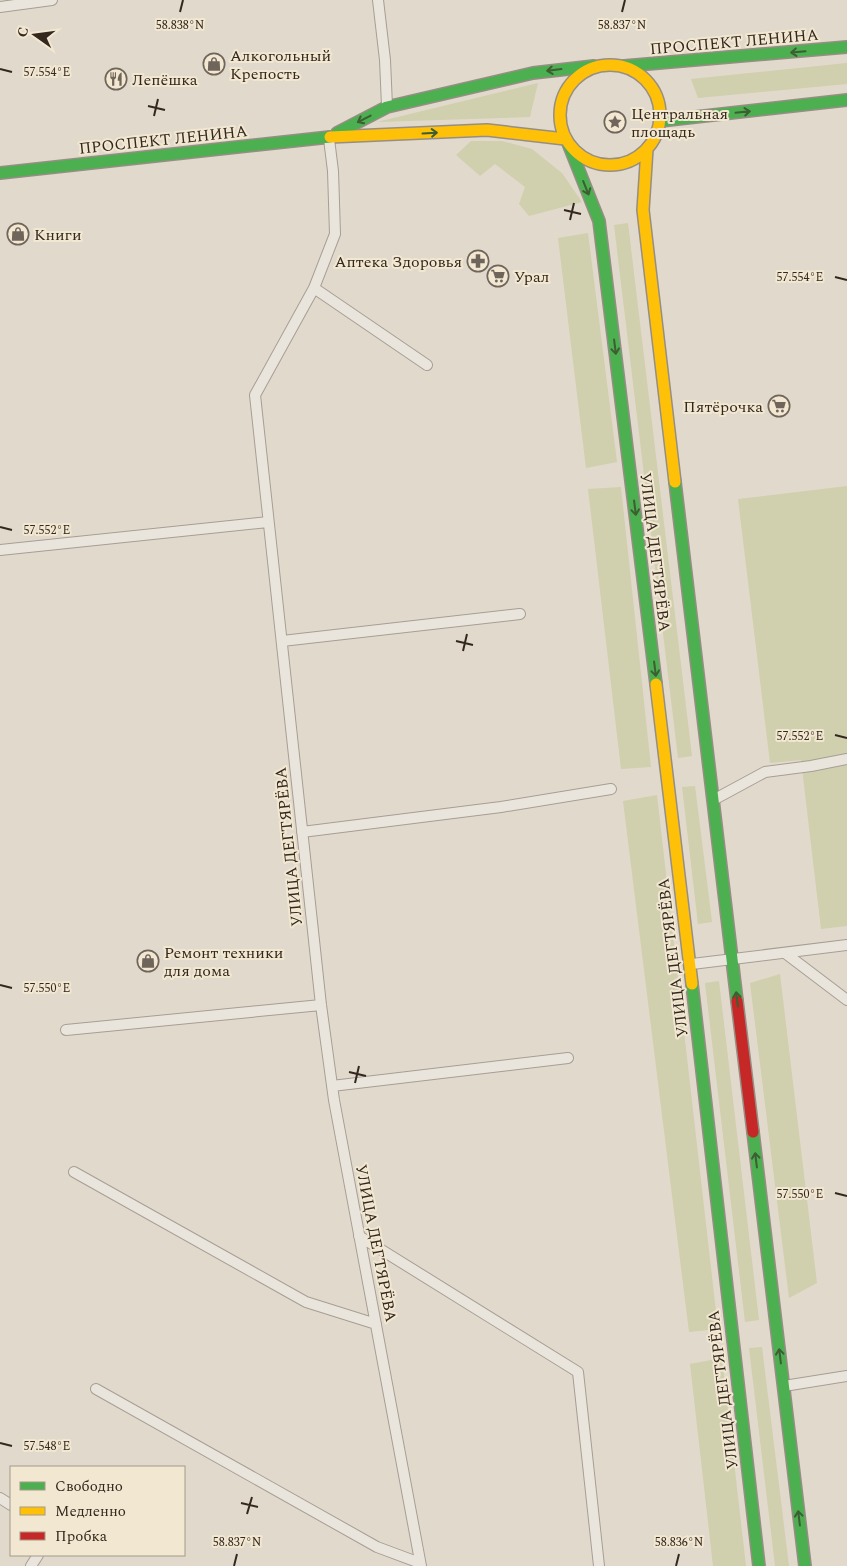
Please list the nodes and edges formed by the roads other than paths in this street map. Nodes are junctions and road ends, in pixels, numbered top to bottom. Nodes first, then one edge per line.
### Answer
1 (52, 0) edge
2 (378, 0) edge
3 (0, 7) edge
4 (847, 47) edge
5 (603, 65) junction
6 (624, 66) junction
7 (847, 100) edge
8 (387, 107) junction
9 (660, 121) junction
10 (329, 137) junction
11 (566, 141) junction
12 (647, 148) junction
13 (0, 173) edge
14 (314, 288) junction
15 (427, 365) dead end
16 (268, 522) junction
17 (0, 550) edge
18 (520, 614) dead end
19 (282, 640) junction
20 (847, 758) edge
21 (611, 788) dead end
22 (712, 800) junction
23 (302, 832) junction
24 (847, 945) edge
25 (785, 953) junction
26 (732, 960) junction
27 (689, 964) junction
28 (847, 1000) edge
29 (321, 1005) junction
30 (66, 1030) dead end
31 (568, 1058) dead end
32 (332, 1086) junction
33 (74, 1172) dead end
34 (359, 1236) junction
35 (376, 1324) junction
36 (847, 1376) edge
37 (783, 1387) junction
38 (96, 1389) dead end
39 (421, 1565) edge
40 (600, 1566) edge
41 (759, 1566) edge
42 (805, 1566) edge

1 - 3 lane
2 - 8 lane
4 -> 6 main road, ПРОСПЕКТ ЛЕНИНА
5 - 6 main road
5 -> 8 main road, ПРОСПЕКТ ЛЕНИНА
5 - 11 main road
6 - 9 main road
9 -> 7 main road
8 -> 10 main road, ПРОСПЕКТ ЛЕНИНА
9 - 12 main road
10 -> 11 main road, ПРОСПЕКТ ЛЕНИНА
10 - 13 main road, ПРОСПЕКТ ЛЕНИНА
10 - 14 lane, УЛИЦА ДЕГТЯРЁВА
11 - 12 main road
11 -> 27 main road, УЛИЦА ДЕГТЯРЁВА
12 - 22 main road, УЛИЦА ДЕГТЯРЁВА
14 - 15 lane
14 - 16 lane, УЛИЦА ДЕГТЯРЁВА
16 - 17 lane
16 - 19 lane, УЛИЦА ДЕГТЯРЁВА
18 - 19 lane
19 - 23 lane, УЛИЦА ДЕГТЯРЁВА
20 - 22 lane
21 - 23 lane
22 - 26 main road, УЛИЦА ДЕГТЯРЁВА
23 - 29 lane, УЛИЦА ДЕГТЯРЁВА
24 - 25 lane
25 - 26 lane
25 - 28 lane
26 - 27 lane
37 -> 26 main road, УЛИЦА ДЕГТЯРЁВА
27 - 41 main road, УЛИЦА ДЕГТЯРЁВА
29 - 30 lane
29 - 32 lane, УЛИЦА ДЕГТЯРЁВА
31 - 32 lane
32 - 34 lane, УЛИЦА ДЕГТЯРЁВА
33 - 35 lane
34 - 35 lane, УЛИЦА ДЕГТЯРЁВА
34 - 40 lane
35 - 39 lane, УЛИЦА ДЕГТЯРЁВА
36 - 37 lane
42 -> 37 main road, УЛИЦА ДЕГТЯРЁВА
38 - 39 lane

